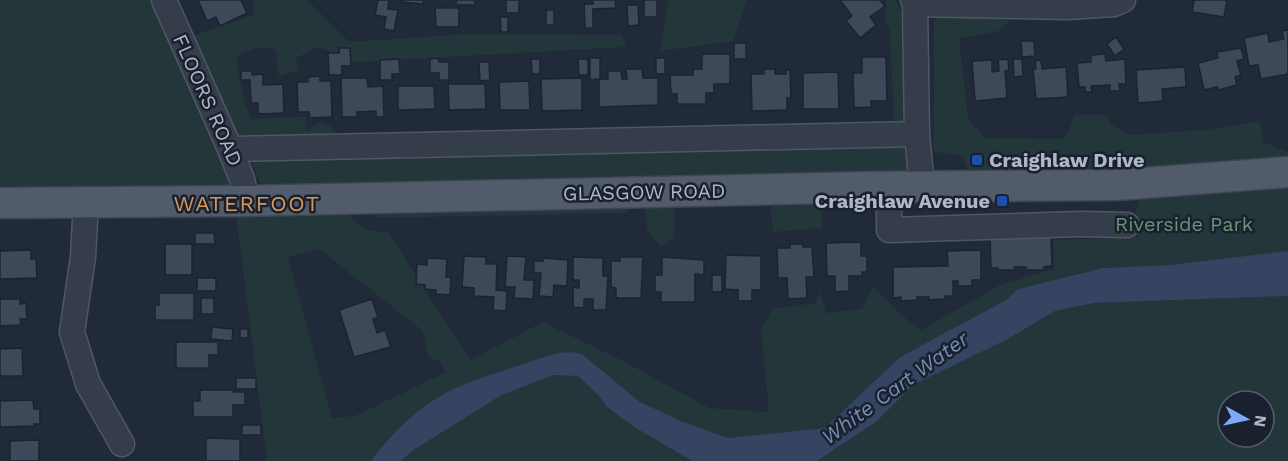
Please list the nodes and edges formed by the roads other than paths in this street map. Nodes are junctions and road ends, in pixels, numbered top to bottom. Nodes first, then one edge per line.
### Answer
1 (164, 0) edge
2 (1123, 0) edge
3 (914, 2) edge
4 (917, 134) junction
5 (230, 149) junction
6 (1288, 172) edge
7 (1084, 185) junction
8 (922, 187) junction
9 (889, 188) junction
10 (247, 201) junction
11 (86, 202) junction
12 (0, 203) edge
13 (1081, 224) junction
14 (1126, 225) dead end
15 (122, 444) dead end

1 - 5 street, FLOORS ROAD
2 - 3 street
3 - 4 street
4 - 5 street
4 - 8 street
5 - 10 street, FLOORS ROAD
6 - 7 main road, GLASGOW ROAD
7 - 8 main road, GLASGOW ROAD
7 - 13 street
8 - 9 main road, GLASGOW ROAD
9 - 10 main road, GLASGOW ROAD
9 - 13 street
10 - 11 main road, GLASGOW ROAD
11 - 12 main road, GLASGOW ROAD
11 - 15 street
13 - 14 street

